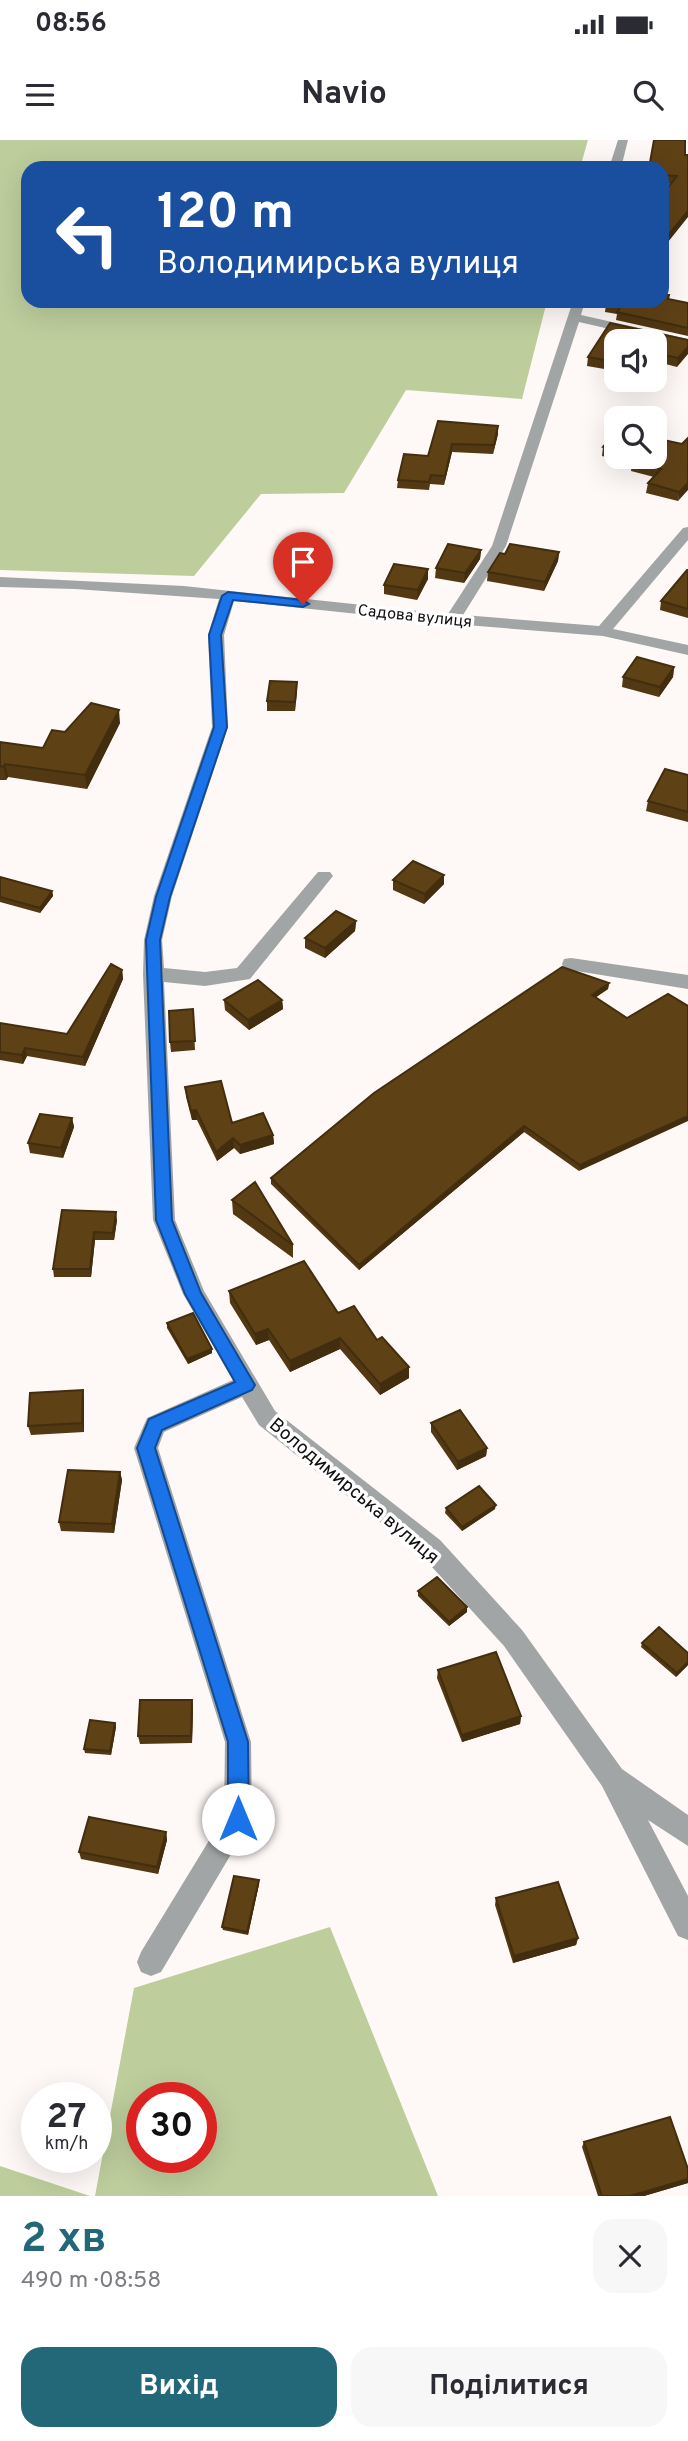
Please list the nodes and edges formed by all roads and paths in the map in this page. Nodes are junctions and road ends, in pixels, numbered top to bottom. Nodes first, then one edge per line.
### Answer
1 (623, 140) edge
2 (617, 161) edge
3 (577, 308) edge
4 (574, 317) junction
5 (688, 343) edge
6 (688, 531) edge
7 (0, 582) edge
8 (228, 596) junction
9 (453, 620) junction
10 (603, 631) junction
11 (688, 650) edge
12 (324, 876) dead end
13 (570, 964) dead end
14 (153, 974) junction
15 (688, 982) edge
16 (246, 1385) junction
17 (612, 1777) junction
18 (688, 1832) edge
19 (688, 1926) edge
20 (151, 1962) dead end

1 - 2 street
3 - 4 street
4 - 5 street
4 - 9 street
6 - 10 street
7 - 8 street, Садова вулиця
8 - 9 street, Садова вулиця
8 - 14 street, Володимирська вулиця
9 - 10 street, Садова вулиця
10 - 11 street, Садова вулиця
12 - 14 street
13 - 15 street
14 - 16 street, Володимирська вулиця
16 - 17 street, Володимирська вулиця
16 - 20 street
17 - 18 street, Володимирська вулиця
17 - 19 street, Володимирська вулиця

